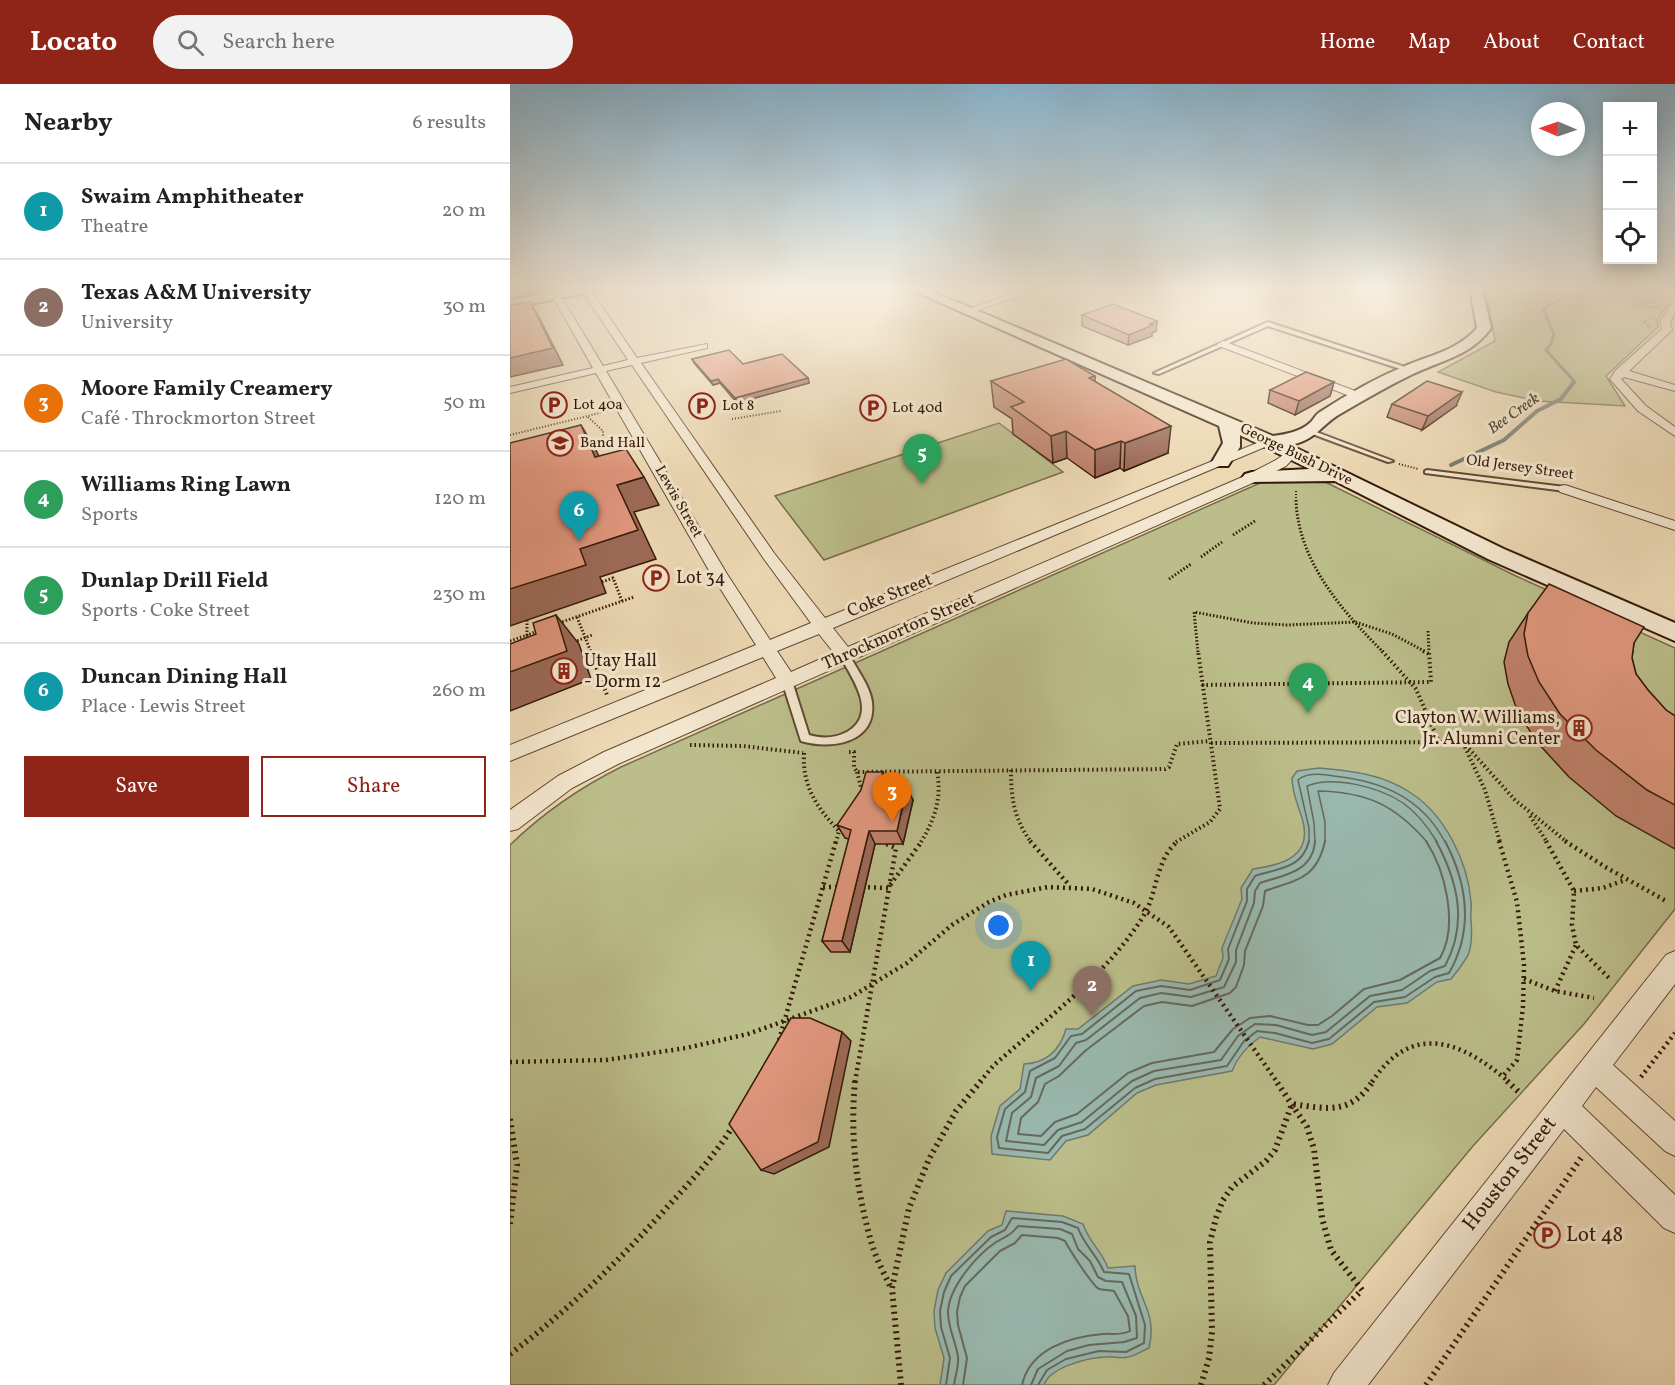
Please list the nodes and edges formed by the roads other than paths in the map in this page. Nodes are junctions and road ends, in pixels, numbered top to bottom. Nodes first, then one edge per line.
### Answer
1 (589, 349) edge
2 (628, 349) edge
3 (691, 349) edge
4 (1055, 349) edge
5 (1212, 349) edge
6 (1235, 349) edge
7 (1344, 349) edge
8 (1460, 349) edge
9 (1648, 349) edge
10 (636, 361) junction
11 (1139, 366) dead end
12 (600, 369) junction
13 (1409, 370) junction
14 (1620, 372) junction
15 (1157, 373) junction
16 (1176, 381) dead end
17 (1675, 388) edge
18 (510, 390) edge
19 (1359, 396) junction
20 (1226, 422) junction
21 (1675, 432) edge
22 (1270, 433) junction
23 (1300, 440) junction
24 (1390, 461) road end
25 (1221, 462) junction
26 (1427, 472) road end
27 (1252, 478) junction
28 (1350, 481) junction
29 (1565, 489) joint
30 (1675, 526) edge
31 (1050, 530) junction
32 (1079, 554) junction
33 (1675, 614) edge
34 (822, 624) junction
35 (1675, 633) edge
36 (768, 648) junction
37 (845, 656) junction
38 (788, 681) junction
39 (510, 753) edge
40 (510, 822) edge
41 (1675, 964) edge
42 (1594, 1066) junction
43 (1562, 1106) junction
44 (1675, 1141) edge
45 (1675, 1217) edge
46 (1346, 1385) edge

1 - 12 street, Lewis Street
2 - 10 street
3 - 10 street
4 - 20 main road, George Bush Drive
5 - 15 lane
6 - 19 street
7 - 13 lane
8 - 13 main road
9 - 14 street
10 - 12 street
10 - 34 street
11 - 15 main road
12 - 18 street
12 - 36 street, Lewis Street
13 - 19 main road
14 - 17 street
14 - 21 street
15 - 16 main road
19 - 23 main road
20 - 22 main road, George Bush Drive
20 - 25 main road
22 - 23 main road, George Bush Drive
22 - 25 street, Coke Street
23 - 24 lane
23 - 27 street, Throckmorton Street
23 - 28 main road, George Bush Drive
23 - 33 main road, George Bush Drive
25 - 31 street, Coke Street
26 - 29 lane, Old Jersey Street
27 - 28 main road
27 - 32 street, Throckmorton Street
28 - 35 main road, George Bush Drive
29 - 30 street, Old Jersey Street
31 - 32 street
31 - 34 street, Coke Street
32 - 37 street, Throckmorton Street
34 - 36 street, Coke Street
34 - 37 street
36 - 38 street, Lewis Street
36 - 39 street, Coke Street
37 - 38 street, Throckmorton Street
37 - 38 lane
38 - 40 street, Throckmorton Street
41 - 42 street, Houston Street
42 - 43 street, Houston Street
42 - 44 street
43 - 45 street
43 - 46 street, Houston Street

